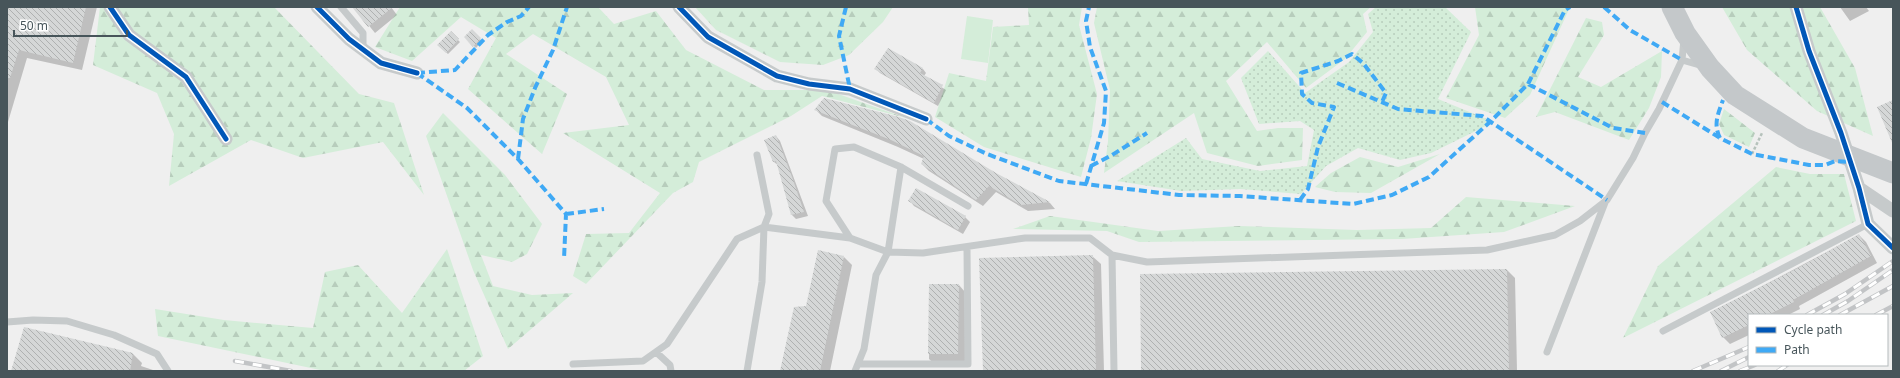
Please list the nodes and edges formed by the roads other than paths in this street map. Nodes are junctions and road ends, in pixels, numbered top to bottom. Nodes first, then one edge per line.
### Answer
1 (110, 7) edge
2 (317, 7) edge
3 (341, 7) edge
4 (679, 7) edge
5 (1672, 7) edge
6 (1796, 7) edge
7 (1685, 33) junction
8 (363, 50) junction
9 (1682, 60) junction
10 (1710, 68) junction
11 (417, 73) dead end
12 (926, 120) dead end
13 (226, 139) dead end
14 (757, 155) dead end
15 (901, 167) junction
16 (1893, 174) edge
17 (1859, 188) junction
18 (1606, 200) junction
19 (968, 206) dead end
20 (1893, 211) edge
21 (1868, 224) junction
22 (764, 227) junction
23 (850, 238) junction
24 (967, 248) junction
25 (1893, 248) edge
26 (888, 252) junction
27 (1112, 255) junction
28 (7, 322) edge
29 (1663, 331) dead end
30 (656, 352) junction
31 (1546, 352) dead end
32 (573, 364) dead end
33 (856, 368) edge
34 (168, 371) edge
35 (671, 371) edge
36 (747, 371) edge
37 (1114, 371) edge

1 - 13 street
2 - 8 street
3 - 8 lane
4 - 12 street
5 - 7 main road
6 - 17 street
7 - 9 lane
7 - 10 main road
8 - 11 street
9 - 10 lane
9 - 18 lane
10 - 16 main road
14 - 22 lane
15 - 19 lane
15 - 23 lane
15 - 26 lane
17 - 20 street
17 - 21 street
18 - 27 lane
18 - 31 lane
21 - 25 street
21 - 29 lane
22 - 23 lane
22 - 30 lane
22 - 36 lane
23 - 26 lane
24 - 26 lane
24 - 27 lane
24 - 33 lane
26 - 33 lane
27 - 37 lane
28 - 34 lane
30 - 32 lane
30 - 35 lane

